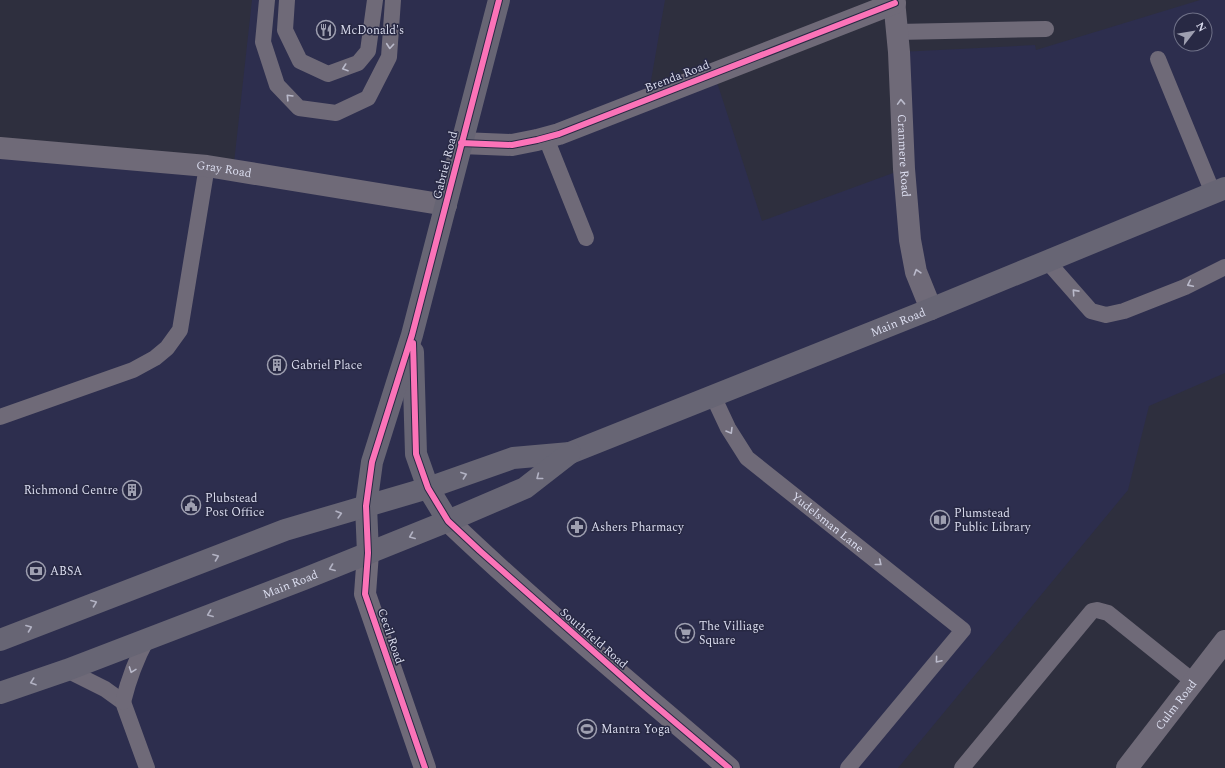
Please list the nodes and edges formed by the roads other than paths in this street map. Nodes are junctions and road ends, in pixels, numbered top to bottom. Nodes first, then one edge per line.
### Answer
1 (267, 0) edge
2 (288, 0) edge
3 (375, 0) edge
4 (393, 0) edge
5 (499, 0) edge
6 (894, 2) edge
7 (1046, 29) dead end
8 (898, 32) junction
9 (1158, 59) dead end
10 (546, 138) junction
11 (462, 143) junction
12 (0, 148) edge
13 (207, 166) junction
14 (1219, 191) edge
15 (446, 205) junction
16 (586, 238) dead end
17 (1046, 261) junction
18 (1225, 267) edge
19 (930, 309) junction
20 (412, 335) junction
21 (713, 396) junction
22 (0, 417) edge
23 (570, 453) junction
24 (428, 488) junction
25 (366, 506) junction
26 (448, 521) junction
27 (368, 553) junction
28 (147, 639) junction
29 (0, 640) edge
30 (1225, 641) edge
31 (67, 670) junction
32 (1194, 682) junction
33 (0, 693) edge
34 (123, 702) junction
35 (147, 768) edge
36 (425, 768) edge
37 (729, 768) edge
38 (848, 768) edge
39 (962, 768) edge
40 (1127, 768) edge

4 -> 1 lane
3 -> 2 lane
5 - 11 main road, Gabriel Road
6 - 8 street, Cranmere Road
6 - 10 street, Brenda Road
7 - 8 lane
19 -> 8 street, Cranmere Road
9 - 14 lane
10 - 11 street, Brenda Road
10 - 16 lane
11 - 15 main road, Gabriel Road
12 - 13 street, Gray Road
13 - 15 street, Gray Road
13 - 22 lane
14 - 17 main road, Main Road
15 - 20 main road, Gabriel Road
18 -> 17 lane
17 - 19 main road, Main Road
19 - 21 main road, Main Road
20 - 24 main road, Gabriel Road
20 - 25 main road, Gabriel Road
21 - 23 main road, Main Road
21 -> 38 lane, Yudelsman Lane
24 -> 23 main road, Main Road
23 -> 26 main road, Main Road
24 - 25 main road, Main Road
24 - 26 main road, Gabriel Road
25 - 27 main road, Cecil Road
29 -> 25 main road, Main Road
26 -> 27 main road, Main Road
26 - 37 street, Southfield Road
27 -> 28 main road, Main Road
27 - 36 street, Cecil Road
28 - 31 main road, Main Road
28 -> 34 lane
30 - 32 street, Culm Road
31 -> 33 main road, Main Road
31 - 34 lane
32 - 39 lane
32 - 40 street, Culm Road
34 - 35 lane

